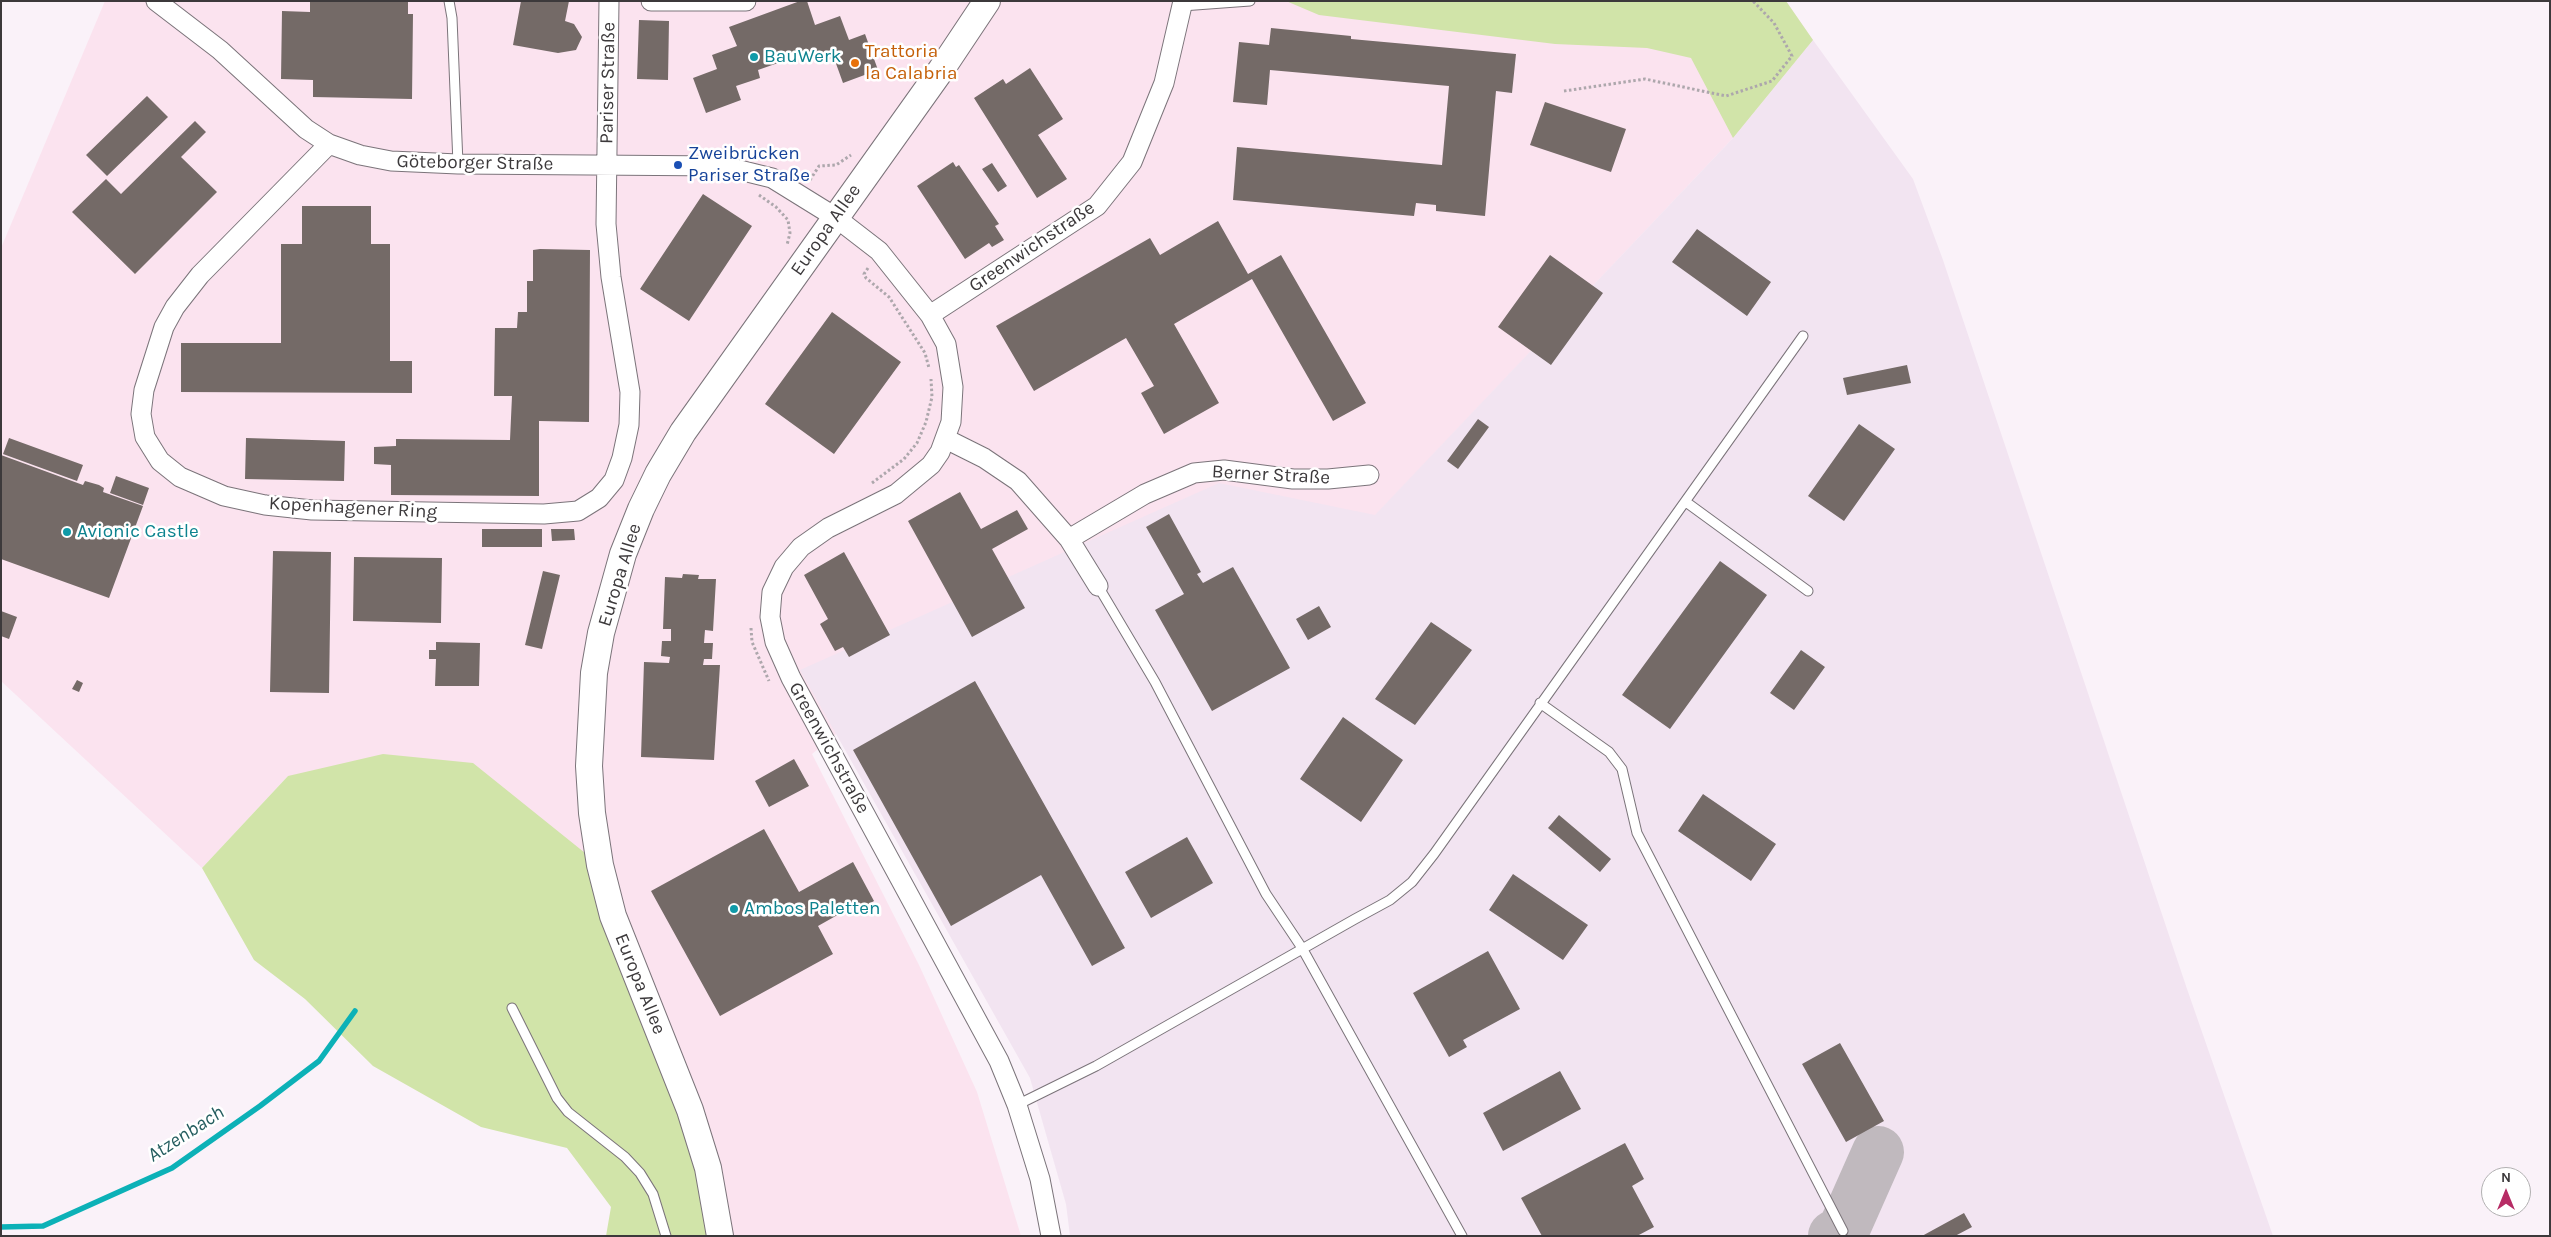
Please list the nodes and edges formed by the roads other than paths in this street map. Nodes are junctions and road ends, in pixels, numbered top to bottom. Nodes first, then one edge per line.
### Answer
1 (156, 1) edge
2 (449, 1) edge
3 (609, 1) edge
4 (652, 1) edge
5 (746, 1) edge
6 (987, 1) edge
7 (1250, 1) edge
8 (1182, 4) edge
9 (329, 144) junction
10 (458, 164) junction
11 (607, 165) junction
12 (836, 217) junction
13 (930, 315) junction
14 (1803, 336) dead end
15 (946, 439) junction
16 (1369, 475) dead end
17 (1686, 502) junction
18 (1069, 539) junction
19 (1098, 586) joint
20 (1808, 591) dead end
21 (1540, 703) junction
22 (1302, 948) junction
23 (512, 1008) dead end
24 (1017, 1105) junction
25 (1843, 1231) dead end
26 (666, 1236) edge
27 (720, 1236) edge
28 (1051, 1236) edge
29 (1462, 1236) edge

1 - 9 street, Göteborger Straße
2 - 10 lane
3 - 11 street, Pariser Straße
4 - 5 street
6 - 12 main road, Europa Allee
7 - 8 lane
8 - 13 street, Greenwichstraße
9 - 10 street, Göteborger Straße
9 - 11 street, Kopenhagener Ring
10 - 11 street, Göteborger Straße
11 - 12 street, Göteborger Straße
12 - 13 street, Greenwichstraße
12 - 27 main road, Europa Allee
13 - 15 street, Greenwichstraße
14 - 17 lane
15 - 18 street
15 - 24 street, Greenwichstraße
16 - 18 street, Berner Straße
17 - 20 lane
17 - 21 lane
18 - 19 street
19 - 22 lane
21 - 22 lane
21 - 25 lane
22 - 24 lane
22 - 29 lane
23 - 26 lane
24 - 28 street, Greenwichstraße

